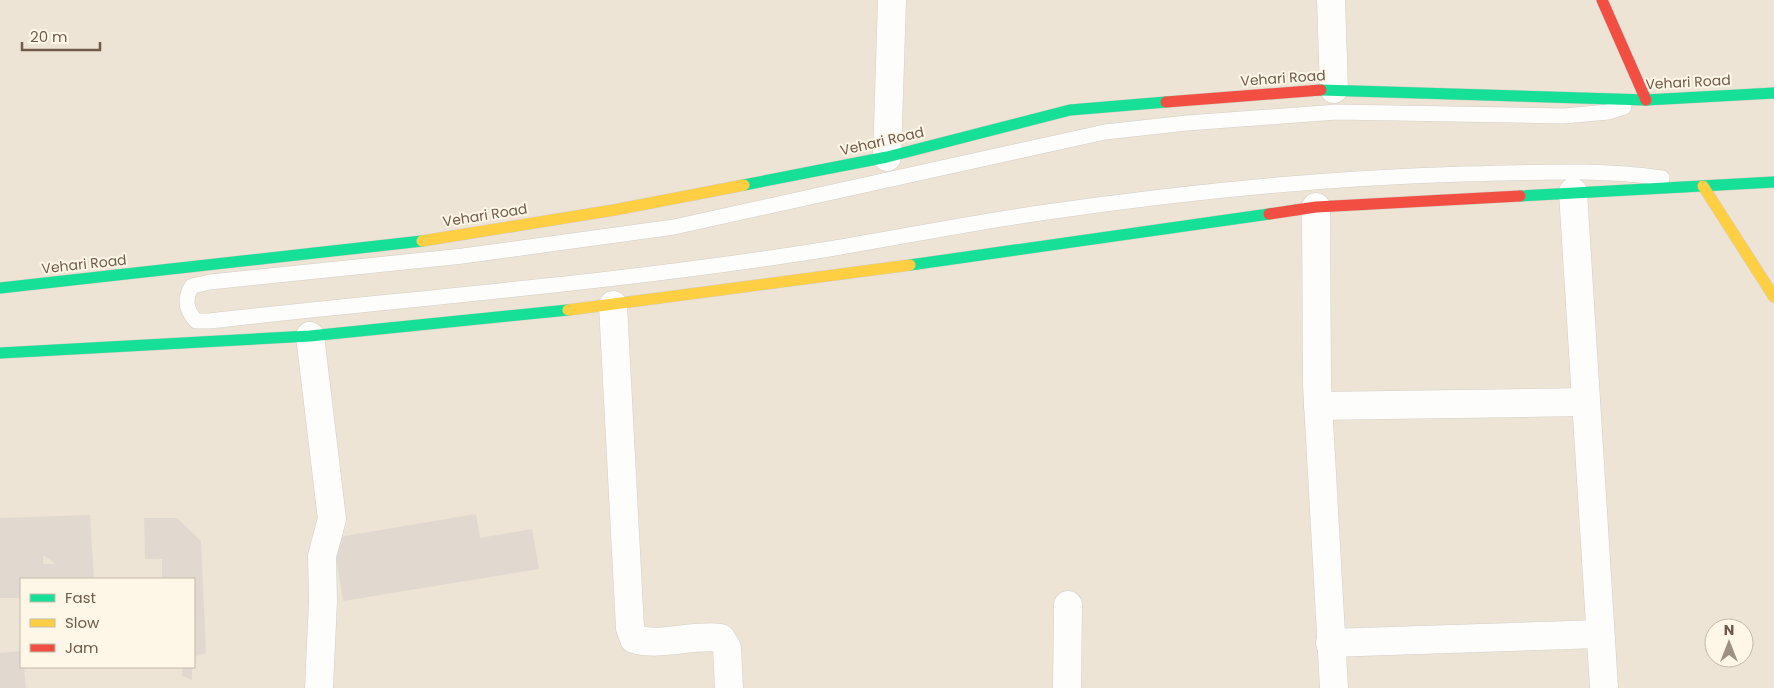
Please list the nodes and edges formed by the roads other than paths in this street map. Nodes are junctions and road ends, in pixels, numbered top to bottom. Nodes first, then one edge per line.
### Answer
1 (892, 0) edge
2 (1331, 0) edge
3 (1602, 0) edge
4 (1334, 89) junction
5 (1774, 93) edge
6 (1646, 100) junction
7 (887, 157) junction
8 (1774, 182) edge
9 (1703, 186) junction
10 (1573, 192) junction
11 (1316, 206) junction
12 (0, 288) edge
13 (1774, 297) edge
14 (612, 305) junction
15 (310, 336) junction
16 (0, 353) edge
17 (1586, 402) junction
18 (1318, 406) junction
19 (1068, 605) dead end
20 (1600, 634) junction
21 (1330, 643) junction
22 (319, 688) edge
23 (729, 688) edge
24 (1067, 688) edge
25 (1334, 688) edge
26 (1604, 688) edge

1 - 7 street
2 - 4 street
3 - 6 main road
4 - 6 main road, Vehari Road
4 - 7 main road, Vehari Road
5 - 6 main road, Vehari Road
6 - 9 lane
7 - 12 main road, Vehari Road
8 - 9 main road
9 - 10 main road
9 - 13 main road
10 - 11 main road
10 - 17 street
11 - 14 main road
11 - 18 street
14 - 15 main road
14 - 23 street
15 - 16 main road
15 - 22 street
17 - 18 street
17 - 20 street
18 - 21 street
19 - 24 street
20 - 21 street
20 - 26 street
21 - 25 street

